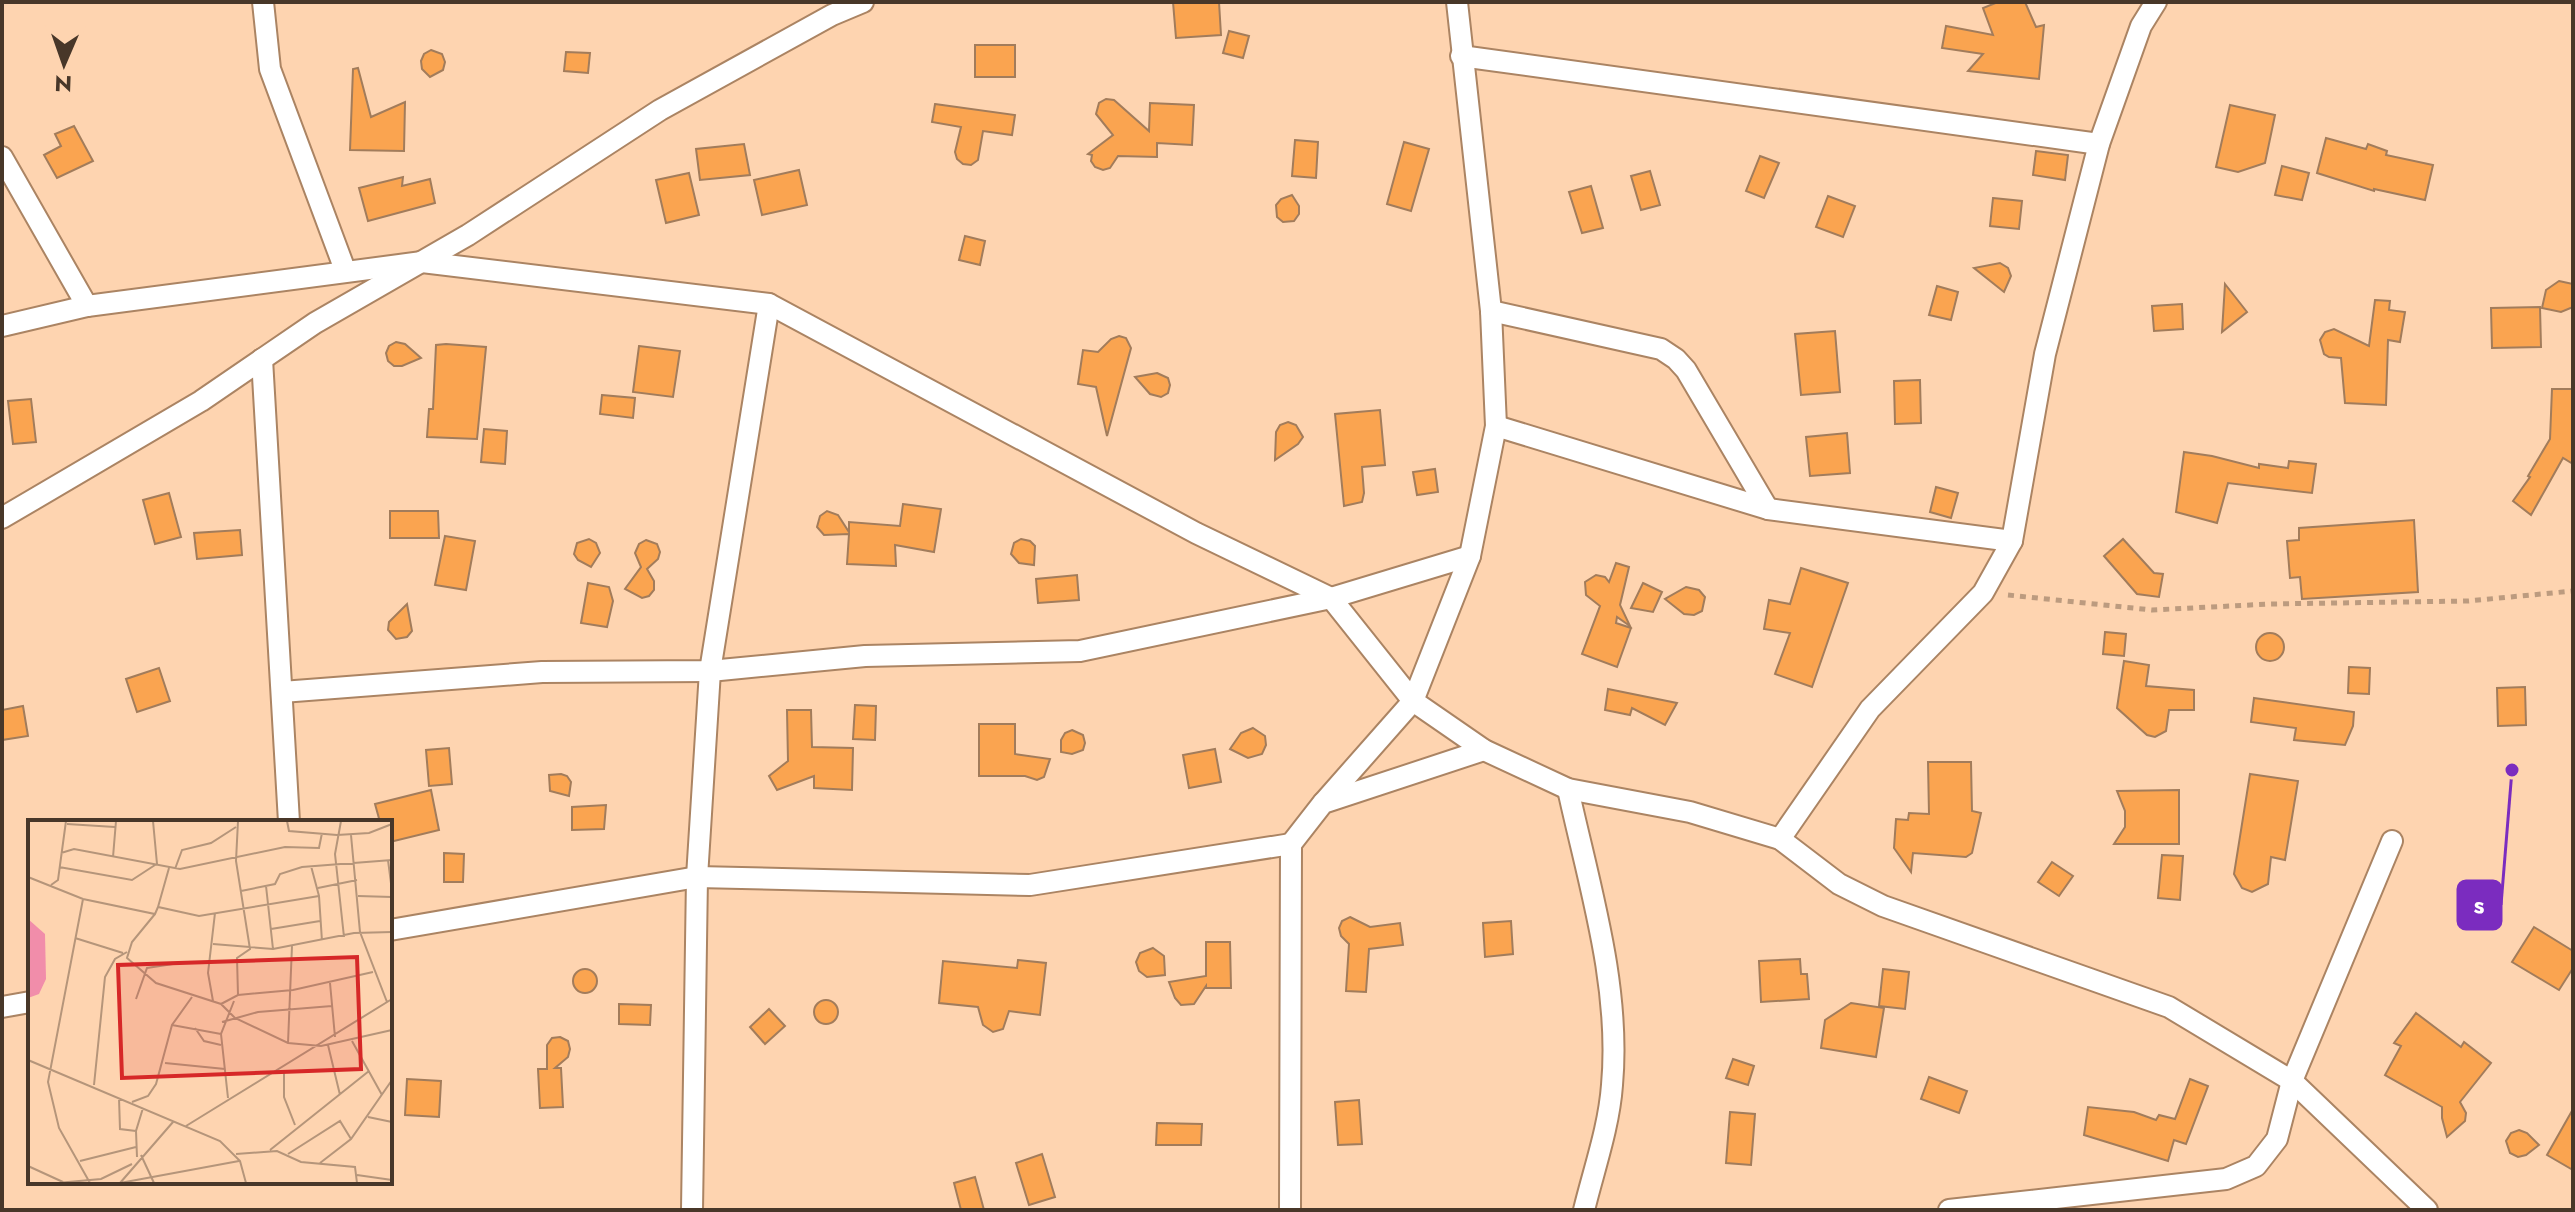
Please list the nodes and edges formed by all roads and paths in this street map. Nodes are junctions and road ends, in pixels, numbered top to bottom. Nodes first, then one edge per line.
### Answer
1 (263, 2) edge
2 (863, 2) edge
3 (1457, 2) edge
4 (2156, 2) edge
5 (830, 9) edge
6 (1461, 56) junction
7 (2099, 144) junction
8 (2, 157) edge
9 (422, 262) junction
10 (345, 270) junction
11 (769, 304) junction
12 (87, 306) junction
13 (1491, 311) junction
14 (2, 326) edge
15 (262, 359) junction
16 (1496, 426) junction
17 (1768, 509) junction
18 (2, 518) edge
19 (2012, 541) junction
20 (1470, 556) junction
21 (2573, 591) edge
22 (1983, 593) junction
23 (1331, 598) junction
24 (710, 671) junction
25 (282, 692) junction
26 (1413, 701) junction
27 (1484, 750) junction
28 (1568, 789) junction
29 (1323, 803) junction
30 (289, 820) edge
31 (1780, 839) junction
32 (2392, 841) dead end
33 (1291, 844) junction
34 (697, 877) junction
35 (392, 930) edge
36 (28, 1002) edge
37 (2, 1007) edge
38 (2292, 1081) junction
39 (692, 1210) edge
40 (1290, 1210) edge
41 (1584, 1210) edge
42 (1949, 1210) edge
43 (2427, 1210) edge

1 - 10 street
2 - 5 street
3 - 6 street
4 - 7 street
5 - 9 street
6 - 7 street
6 - 13 street
7 - 19 street
8 - 12 street
9 - 10 street
9 - 11 street
9 - 15 street
10 - 12 street
11 - 23 street
11 - 24 street
12 - 14 street
13 - 16 street
13 - 17 street
15 - 18 street
15 - 25 street
16 - 17 street
16 - 20 street
17 - 19 street
19 - 22 street
20 - 23 street
20 - 26 street
21 - 22 path
22 - 31 street
23 - 24 street
23 - 26 street
24 - 25 street
24 - 34 street
25 - 30 street
26 - 27 street
26 - 29 street
27 - 28 street
27 - 29 street
28 - 31 street
28 - 41 street
29 - 33 street
31 - 38 street
32 - 38 street
33 - 34 street
33 - 40 street
34 - 35 street
34 - 39 street
36 - 37 street
38 - 42 street
38 - 43 street

